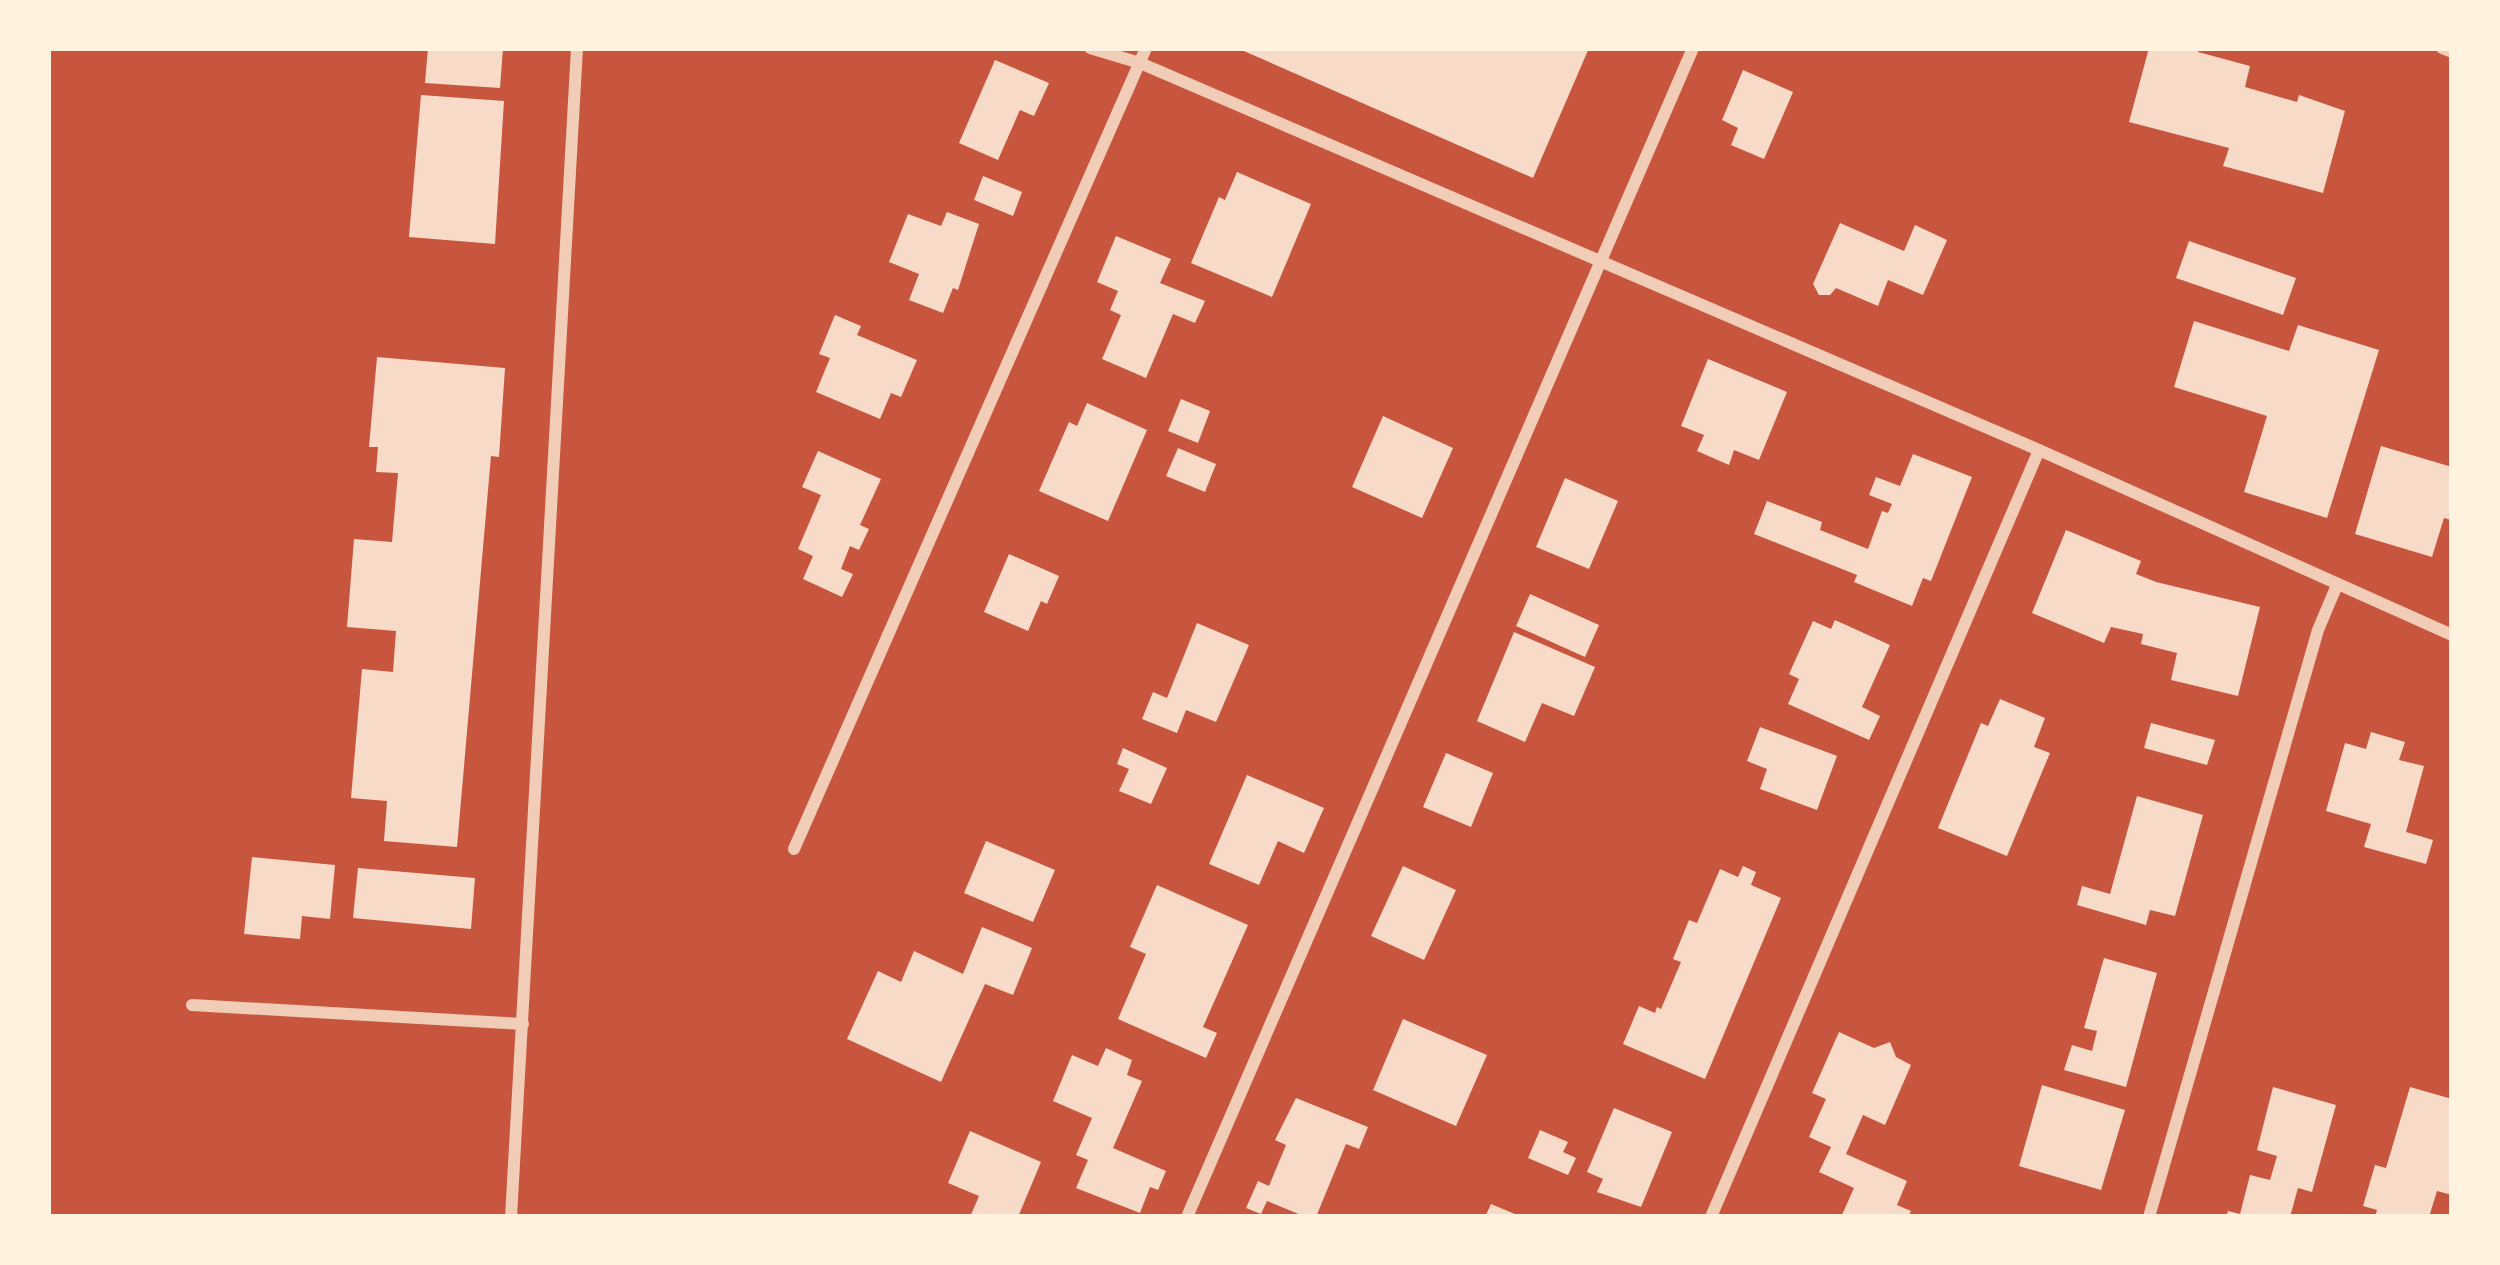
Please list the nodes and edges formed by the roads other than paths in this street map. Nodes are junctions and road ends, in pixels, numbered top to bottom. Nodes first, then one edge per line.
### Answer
1 (577, 48) edge
2 (1090, 48) edge
3 (1146, 48) edge
4 (1693, 48) edge
5 (2442, 48) edge
6 (2452, 52) edge
7 (1139, 63) junction
8 (1598, 261) junction
9 (2039, 450) junction
10 (2337, 585) junction
11 (2452, 635) edge
12 (794, 849) dead end
13 (192, 1005) dead end
14 (523, 1024) junction
15 (512, 1217) edge
16 (1187, 1217) edge
17 (1711, 1217) edge
18 (2149, 1217) edge

1 - 14 street
2 - 7 street
3 - 7 street
4 - 8 street
5 - 6 street
7 - 8 street
7 - 12 street
8 - 9 street
8 - 16 street
9 - 10 street
9 - 17 street
10 - 11 street
10 - 18 street
13 - 14 street
14 - 15 street

